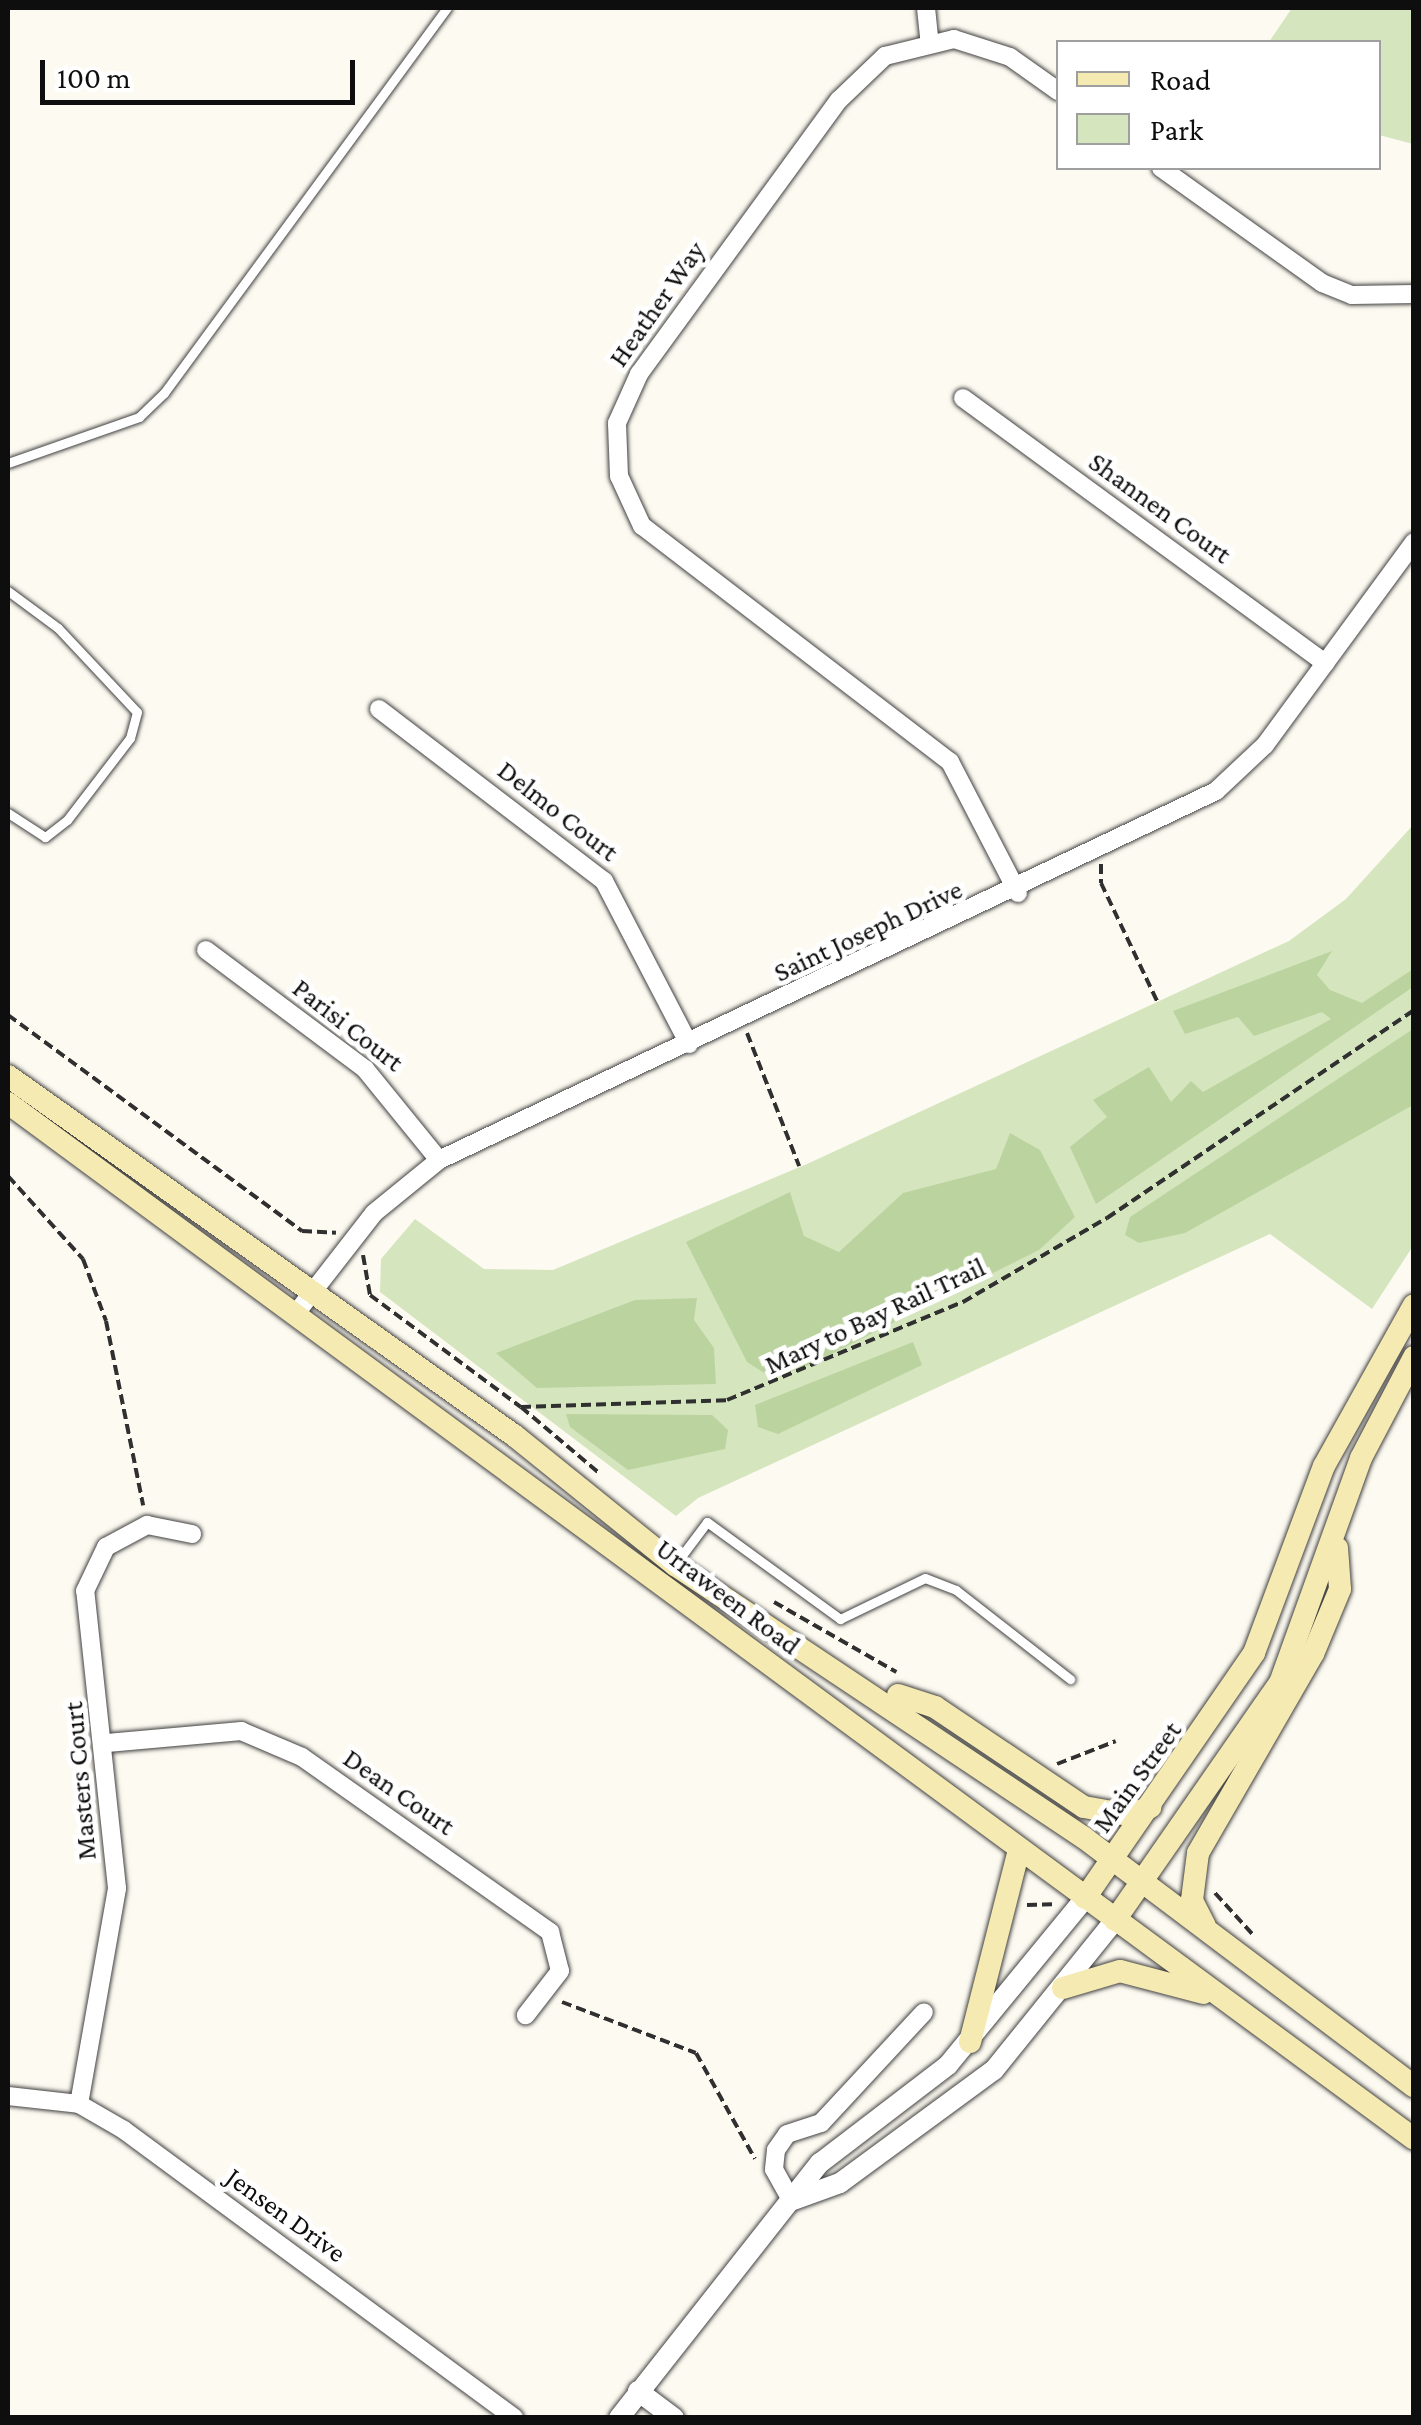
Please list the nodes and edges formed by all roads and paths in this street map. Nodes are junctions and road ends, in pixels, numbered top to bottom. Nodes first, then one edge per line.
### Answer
1 (447, 8) edge
2 (926, 8) edge
3 (929, 39) junction
4 (1056, 91) edge
5 (1165, 170) edge
6 (1414, 294) edge
7 (963, 398) dead end
8 (8, 463) edge
9 (1414, 542) edge
10 (8, 591) edge
11 (1325, 664) junction
12 (379, 709) dead end
13 (8, 813) edge
14 (1097, 855) junction
15 (1018, 892) junction
16 (206, 950) dead end
17 (1157, 1000) dead end
18 (1414, 1010) edge
19 (8, 1015) edge
20 (741, 1020) junction
21 (689, 1044) junction
22 (8, 1076) edge
23 (8, 1103) edge
24 (439, 1160) junction
25 (799, 1166) dead end
26 (8, 1176) edge
27 (350, 1243) junction
28 (312, 1291) junction
29 (1414, 1305) edge
30 (297, 1312) junction
31 (1414, 1357) edge
32 (148, 1525) junction
33 (192, 1534) dead end
34 (1336, 1534) junction
35 (675, 1564) junction
36 (1070, 1679) dead end
37 (866, 1684) junction
38 (1116, 1741) dead end
39 (107, 1743) junction
40 (1044, 1769) dead end
41 (1151, 1807) junction
42 (1018, 1850) junction
43 (1114, 1859) junction
44 (1143, 1882) junction
45 (1210, 1884) dead end
46 (1086, 1898) junction
47 (1017, 1905) dead end
48 (1059, 1910) dead end
49 (1115, 1920) junction
50 (1207, 1930) junction
51 (1262, 1943) dead end
52 (1063, 1988) junction
53 (546, 1993) junction
54 (1230, 2003) junction
55 (924, 2012) dead end
56 (526, 2015) dead end
57 (970, 2042) junction
58 (1414, 2086) edge
59 (8, 2096) edge
60 (80, 2104) junction
61 (1414, 2139) edge
62 (755, 2159) dead end
63 (791, 2200) junction
64 (638, 2390) junction
65 (514, 2418) edge
66 (618, 2418) edge
67 (674, 2418) edge

1 - 8 lane
2 - 3 street
3 - 4 street, Heather Way
3 - 15 street, Heather Way
5 - 6 street
7 - 11 street, Shannen Court
9 - 11 street, Saint Joseph Drive
10 - 13 lane
11 - 14 street, Saint Joseph Drive
12 - 21 street, Delmo Court
14 - 15 street, Saint Joseph Drive
14 - 17 path
15 - 20 street, Saint Joseph Drive
16 - 24 street, Parisi Court
18 - 27 path, Mary to Bay Rail Trail
19 - 27 path
20 - 21 street, Saint Joseph Drive
20 - 25 path
21 - 24 street, Saint Joseph Drive
22 - 28 main road, Urraween Road
23 - 30 main road, Urraween Road
24 - 27 street, Saint Joseph Drive
26 - 32 path
27 - 28 street, Saint Joseph Drive
28 - 30 street, Saint Joseph Drive
28 - 35 main road, Urraween Road
29 - 41 main road, Main Street
30 - 42 main road, Urraween Road
31 - 34 main road
32 - 33 street
32 - 39 street, Masters Court
34 - 44 main road
34 - 50 main road
35 - 36 lane
35 - 37 main road, Urraween Road
37 - 41 main road
37 - 43 main road, Urraween Road
38 - 40 path
39 - 53 street, Dean Court
39 - 60 street, Masters Court
41 - 43 main road, Main Street
42 - 46 main road, Urraween Road
42 - 57 main road
43 - 44 main road, Urraween Road
43 - 46 main road, Main Street
44 - 49 main road
44 - 50 main road, Urraween Road
45 - 51 path
46 - 49 main road, Urraween Road
46 - 57 street, Main Street
47 - 48 path
49 - 52 street
49 - 54 main road, Urraween Road
50 - 58 main road, Urraween Road
52 - 54 main road
52 - 63 street
53 - 56 street
53 - 62 path
54 - 61 main road, Urraween Road
55 - 63 street
57 - 63 street, Main Street
59 - 60 street, Jensen Drive
60 - 65 street, Jensen Drive
63 - 64 street, Main Street
64 - 66 street, Main Street
64 - 67 street

